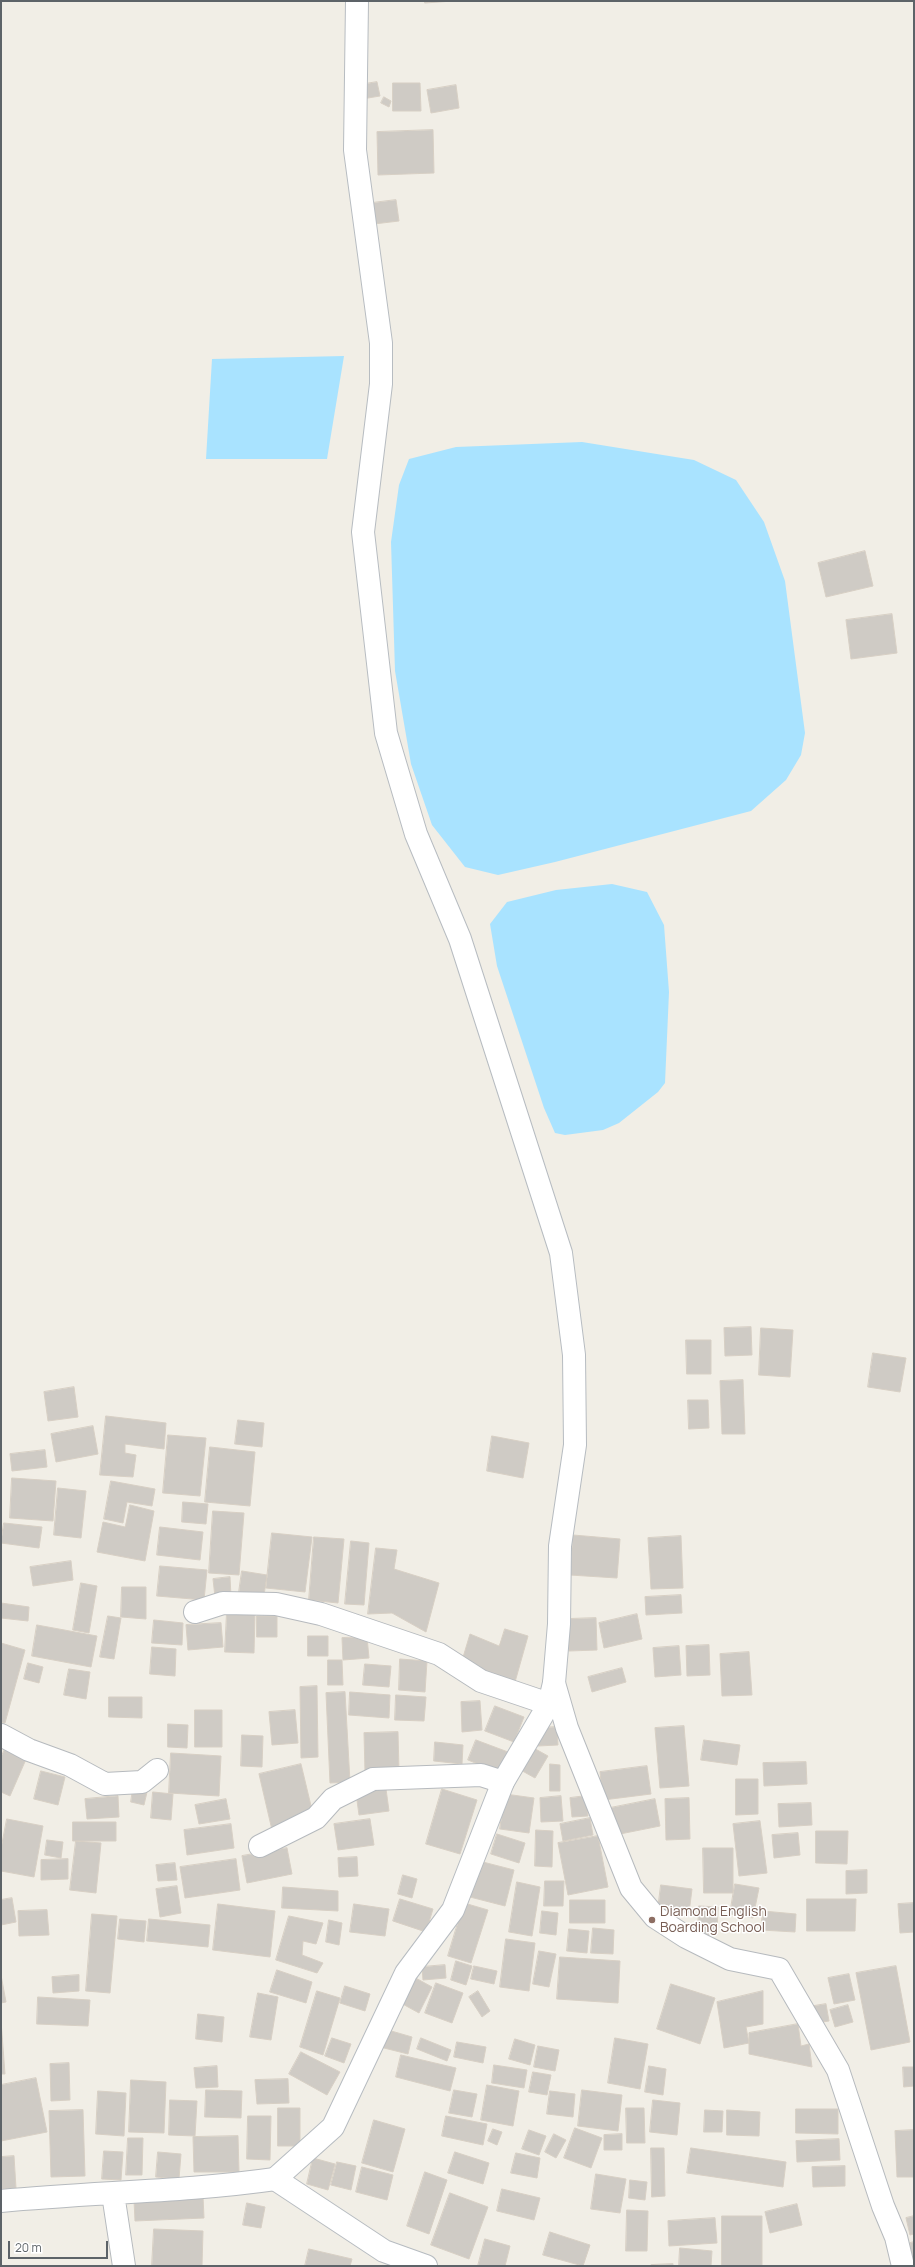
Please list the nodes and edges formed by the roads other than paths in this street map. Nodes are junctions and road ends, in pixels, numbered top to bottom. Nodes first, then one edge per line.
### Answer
1 (357, 1) edge
2 (195, 1612) dead end
3 (554, 1683) junction
4 (549, 1704) junction
5 (1, 1735) edge
6 (157, 1770) dead end
7 (503, 1782) junction
8 (260, 1846) dead end
9 (275, 2179) junction
10 (114, 2194) junction
11 (1, 2201) edge
12 (124, 2266) edge
13 (426, 2266) edge
14 (903, 2266) edge

1 - 3 street
2 - 4 street
3 - 4 street
3 - 14 street
4 - 7 street
5 - 6 street
7 - 8 street
7 - 9 street
9 - 10 street
9 - 13 street
10 - 11 street
10 - 12 street

